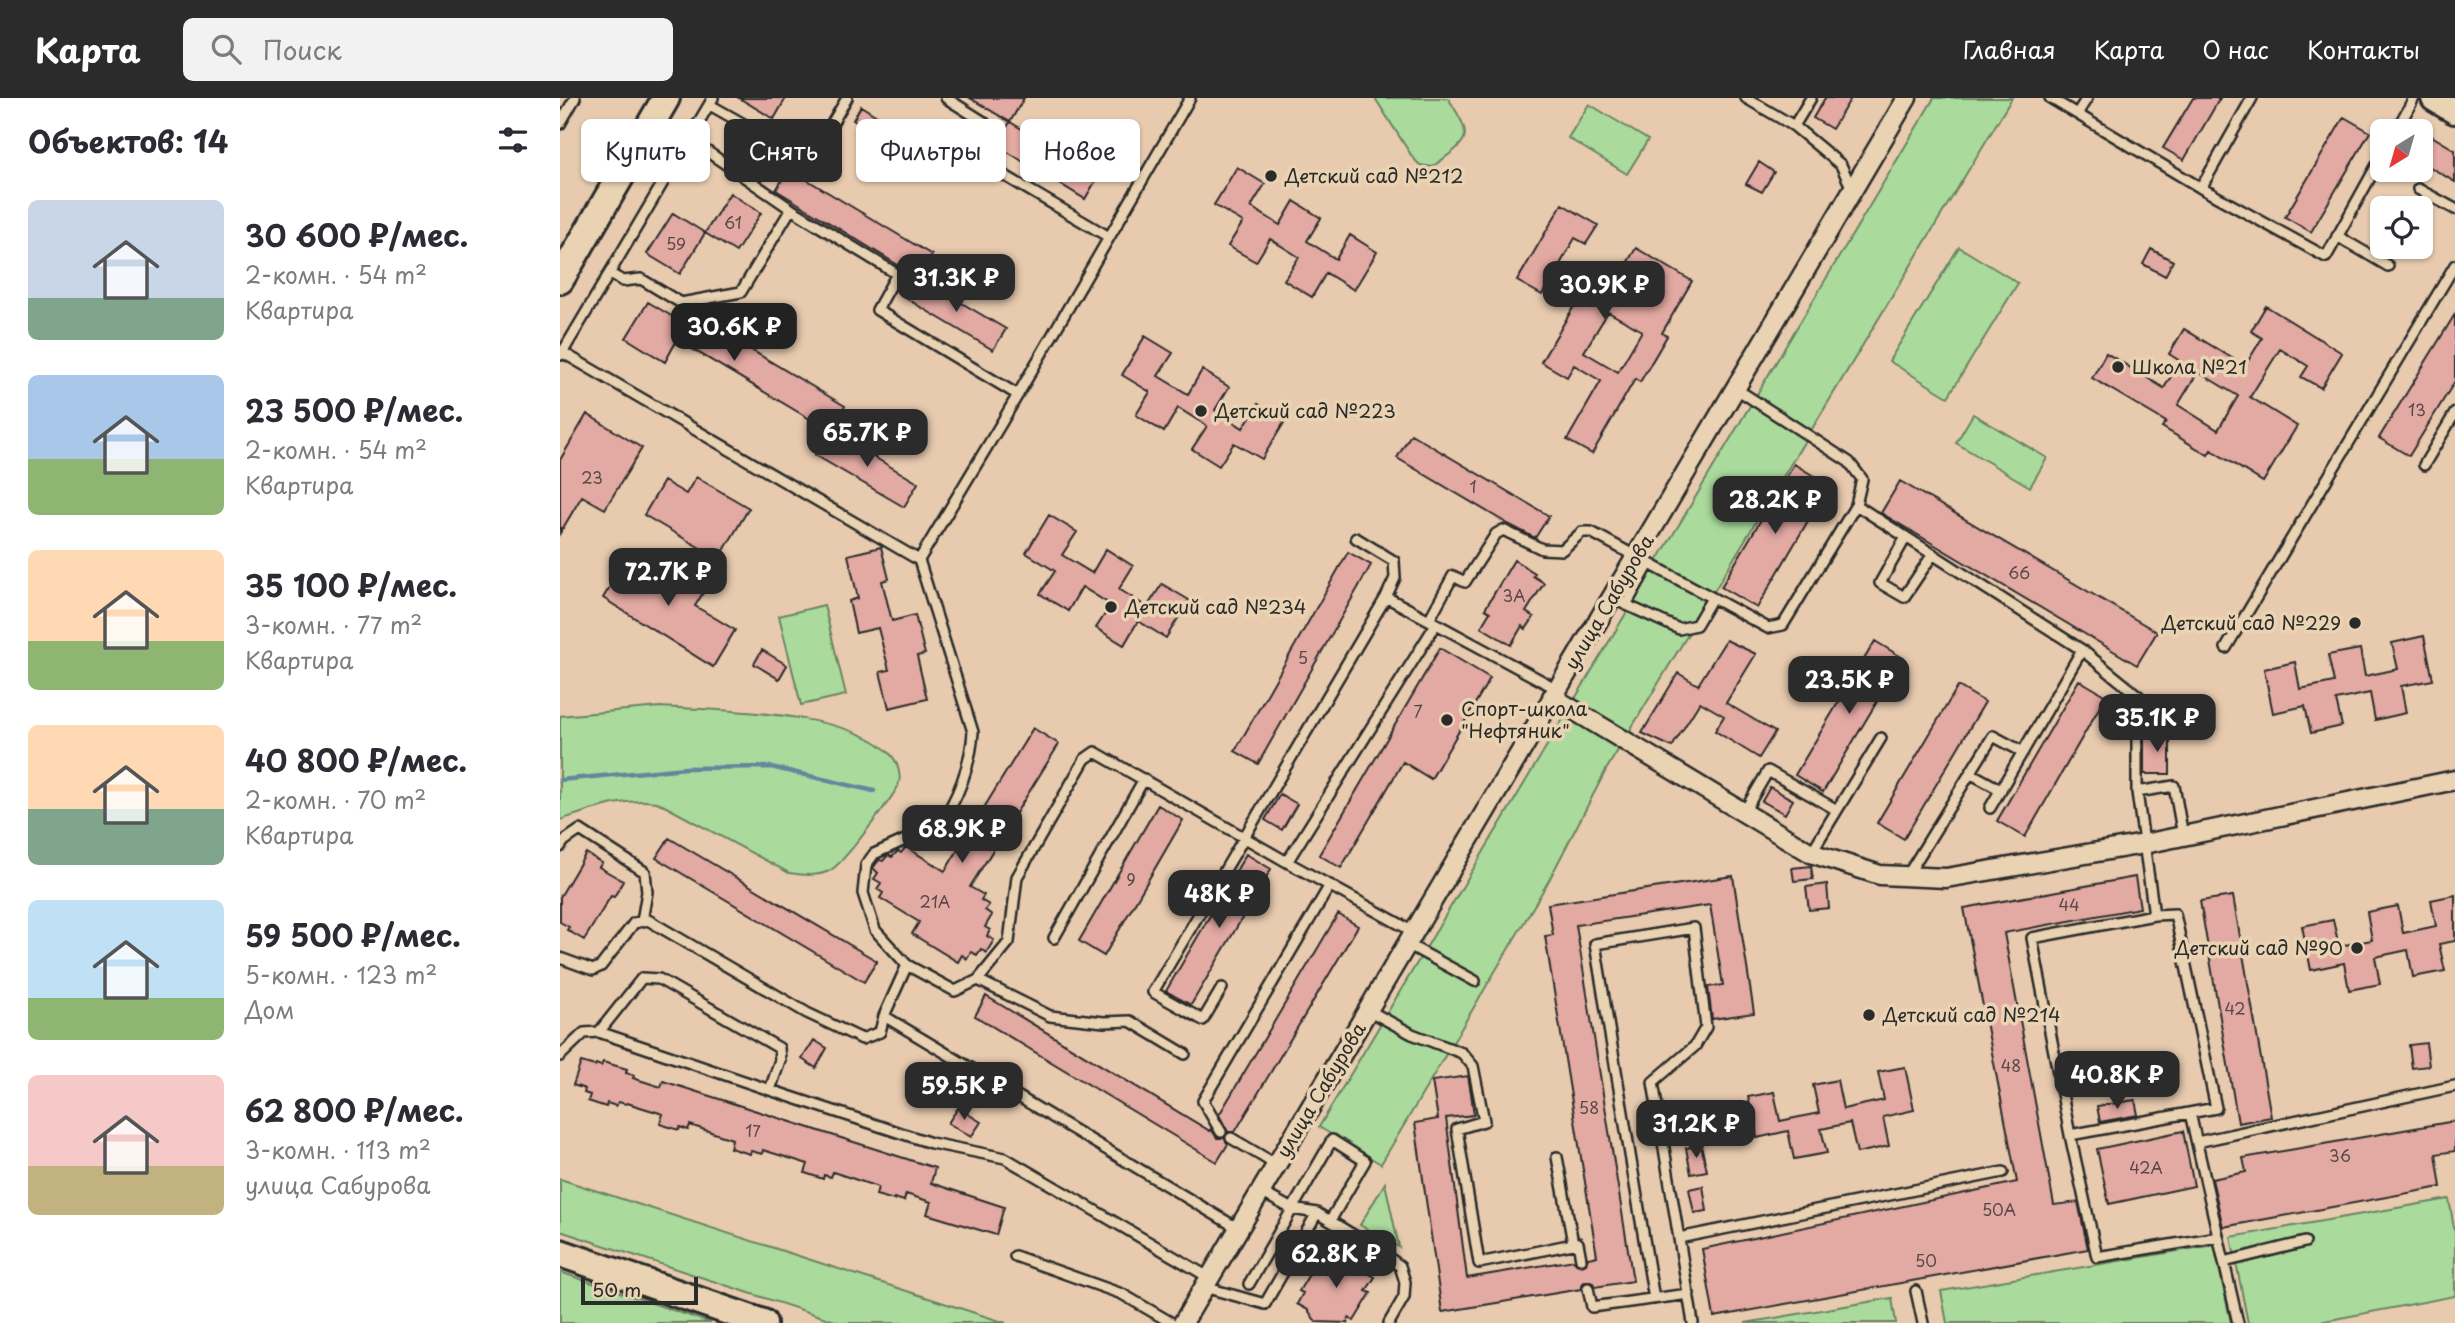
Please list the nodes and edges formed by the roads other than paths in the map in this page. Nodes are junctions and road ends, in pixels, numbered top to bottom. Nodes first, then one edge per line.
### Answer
1 (575, 98) edge
2 (666, 98) edge
3 (847, 98) edge
4 (946, 98) edge
5 (1190, 98) edge
6 (1746, 98) edge
7 (1811, 98) edge
8 (1907, 98) edge
9 (2050, 98) edge
10 (2087, 98) edge
11 (2252, 98) edge
12 (2414, 98) edge
13 (2435, 98) edge
14 (711, 101) edge
15 (2455, 110) edge
16 (2077, 114) junction
17 (701, 119) edge
18 (2403, 119) edge
19 (560, 124) edge
20 (1794, 127) junction
21 (710, 153) edge
22 (2370, 177) edge
23 (664, 182) edge
24 (2201, 188) junction
25 (2418, 189) dead end
26 (1852, 191) junction
27 (791, 209) junction
28 (2455, 209) edge
29 (2337, 236) junction
30 (1109, 237) junction
31 (2455, 264) edge
32 (2388, 266) dead end
33 (610, 274) junction
34 (560, 280) edge
35 (561, 354) edge
36 (1735, 388) junction
37 (1018, 395) junction
38 (2455, 414) edge
39 (2424, 465) dead end
40 (1856, 505) junction
41 (1906, 537) junction
42 (1356, 538) dead end
43 (1933, 554) junction
44 (919, 560) junction
45 (1643, 560) junction
46 (1386, 597) junction
47 (1712, 598) junction
48 (1619, 601) junction
49 (1432, 622) junction
50 (2226, 648) dead end
51 (2082, 650) junction
52 (1555, 693) junction
53 (1881, 738) dead end
54 (2022, 752) junction
55 (1970, 773) junction
56 (1144, 779) junction
57 (2455, 780) edge
58 (2000, 790) junction
59 (2137, 792) junction
60 (1990, 808) dead end
61 (1837, 810) junction
62 (1743, 813) junction
63 (1243, 836) junction
64 (2183, 836) junction
65 (2144, 844) junction
66 (560, 847) edge
67 (1811, 853) junction
68 (1287, 862) junction
69 (1907, 876) junction
70 (1330, 885) junction
71 (2154, 915) junction
72 (642, 921) junction
73 (1054, 938) dead end
74 (1411, 938) junction
75 (560, 958) edge
76 (907, 965) junction
77 (978, 979) junction
78 (1475, 981) dead end
79 (1222, 988) dead end
80 (1368, 1010) junction
81 (884, 1016) junction
82 (599, 1032) junction
83 (1185, 1054) dead end
84 (560, 1056) edge
85 (2455, 1086) edge
86 (770, 1090) junction
87 (2190, 1113) junction
88 (1221, 1132) dead end
89 (2070, 1135) junction
90 (1231, 1138) dead end
91 (2197, 1142) junction
92 (1557, 1157) dead end
93 (1276, 1165) junction
94 (2003, 1172) dead end
95 (1261, 1192) junction
96 (1292, 1209) junction
97 (1317, 1213) junction
98 (1331, 1221) junction
99 (1239, 1229) junction
100 (2218, 1237) junction
101 (1679, 1238) junction
102 (2305, 1242) dead end
103 (1573, 1244) junction
104 (560, 1253) edge
105 (1015, 1256) dead end
106 (1581, 1259) dead end
107 (2224, 1262) junction
108 (1207, 1282) junction
109 (1249, 1284) dead end
110 (1588, 1288) dead end
111 (1916, 1291) dead end
112 (1689, 1294) junction
113 (1654, 1299) junction
114 (763, 1323) edge
115 (1172, 1323) edge
116 (1183, 1323) edge
117 (1389, 1323) edge
118 (1693, 1323) edge
119 (1923, 1323) edge
120 (2238, 1323) edge

1 - 19 lane
2 - 34 main road
3 - 14 lane
4 - 30 lane
5 - 30 lane
6 - 20 lane
7 - 20 lane
8 - 26 street, улица Сабурова
9 - 16 lane
10 - 16 lane
11 - 24 lane
12 - 18 lane
13 - 15 main road
14 - 17 lane
16 - 24 lane
20 - 26 lane
21 - 27 lane
22 - 29 lane
23 - 33 lane
24 - 29 lane
25 - 28 lane
26 - 36 street, улица Сабурова
27 - 33 lane
27 - 37 lane
29 - 32 lane
30 - 37 lane
31 - 50 lane
33 - 35 lane
35 - 44 lane
36 - 40 lane
36 - 45 street, улица Сабурова
37 - 44 lane
38 - 39 lane
40 - 41 lane
40 - 47 lane
41 - 43 lane
41 - 43 lane
42 - 46 lane
43 - 51 lane
44 - 76 lane
45 - 47 lane
45 - 48 street, улица Сабурова
45 - 49 lane
46 - 49 lane
46 - 63 lane
47 - 48 lane
48 - 52 street, улица Сабурова
49 - 52 lane
49 - 68 lane
51 - 54 lane
51 - 59 lane
52 - 62 street
52 - 74 street, улица Сабурова
53 - 61 lane
54 - 55 lane
54 - 58 lane
55 - 58 lane
55 - 69 lane
56 - 63 lane
56 - 73 lane
56 - 77 lane
57 - 64 street
58 - 60 lane
59 - 64 lane
59 - 65 lane
61 - 62 lane
61 - 67 lane
62 - 67 street
63 - 68 lane
63 - 79 lane
64 - 65 street
65 - 69 street
65 - 71 lane
66 - 72 lane
67 - 69 street
68 - 70 lane
70 - 74 lane
70 - 88 lane
71 - 87 lane
71 - 89 lane
72 - 75 lane
72 - 81 lane
74 - 78 lane
74 - 80 street, улица Сабурова
76 - 77 lane
76 - 81 lane
77 - 83 lane
80 - 93 street, улица Сабурова
80 - 103 lane
81 - 99 lane
82 - 84 lane
82 - 86 lane
82 - 86 lane
85 - 91 lane
86 - 108 lane
87 - 89 lane
87 - 91 lane
89 - 100 lane
90 - 93 lane
91 - 100 lane
92 - 103 lane
93 - 95 street, улица Сабурова
94 - 101 lane
95 - 96 lane
95 - 99 street, улица Сабурова
96 - 97 lane
96 - 98 lane
96 - 109 lane
97 - 98 lane
97 - 108 lane
98 - 117 lane
99 - 108 street, улица Сабурова
100 - 107 lane
101 - 112 lane
101 - 113 lane
102 - 107 lane
103 - 106 lane
104 - 114 main road
105 - 115 lane
107 - 120 lane
108 - 116 street, улица Сабурова
110 - 113 lane
111 - 119 lane
112 - 113 lane
112 - 118 lane

